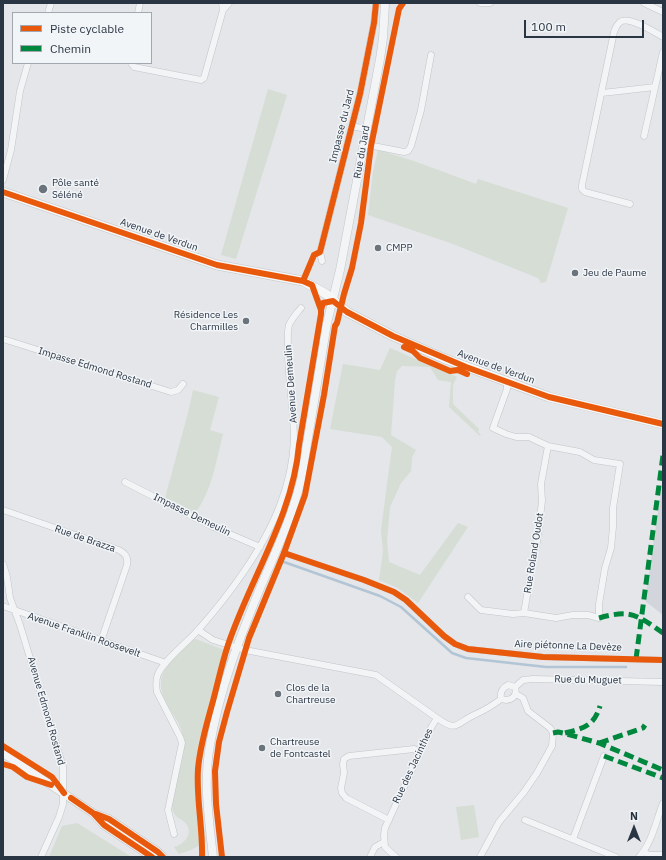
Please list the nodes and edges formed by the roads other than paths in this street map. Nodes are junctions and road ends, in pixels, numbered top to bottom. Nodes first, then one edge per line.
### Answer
1 (229, 3) edge
2 (376, 3) edge
3 (385, 3) edge
4 (480, 3) edge
5 (490, 3) edge
6 (644, 3) edge
7 (222, 6) edge
8 (663, 12) edge
9 (663, 37) edge
10 (663, 52) edge
11 (431, 55) dead end
12 (28, 64) edge
13 (132, 65) edge
14 (655, 87) junction
15 (602, 93) junction
16 (352, 126) junction
17 (366, 129) junction
18 (644, 136) dead end
19 (363, 144) junction
20 (3, 180) edge
21 (3, 192) edge
22 (630, 204) dead end
23 (322, 261) dead end
24 (333, 301) junction
25 (302, 308) dead end
26 (3, 340) edge
27 (507, 382) junction
28 (183, 384) dead end
29 (663, 424) edge
30 (548, 446) junction
31 (125, 482) dead end
32 (3, 510) edge
33 (260, 547) junction
34 (284, 553) dead end
35 (3, 564) edge
36 (468, 597) dead end
37 (3, 606) edge
38 (15, 610) junction
39 (524, 613) junction
40 (198, 630) junction
41 (101, 641) junction
42 (237, 648) junction
43 (663, 660) edge
44 (166, 663) junction
45 (663, 682) edge
46 (515, 687) junction
47 (516, 694) junction
48 (501, 699) junction
49 (437, 718) junction
50 (420, 752) junction
51 (3, 753) edge
52 (604, 756) dead end
53 (64, 793) junction
54 (663, 803) edge
55 (93, 813) junction
56 (388, 820) junction
57 (525, 820) dead end
58 (174, 834) dead end
59 (573, 839) junction
60 (384, 842) junction
61 (644, 852) junction
62 (663, 855) edge
63 (41, 857) edge
64 (152, 857) edge
65 (162, 857) edge
66 (213, 857) edge
67 (370, 857) edge
68 (396, 857) edge
69 (480, 857) edge
70 (616, 857) edge
71 (639, 857) edge

1 - 7 street
2 - 16 street, Impasse du Jard
3 - 17 street, Rue du Jard
4 - 5 street
6 - 8 street
7 - 13 street
9 - 15 street
10 - 14 street
11 - 19 street
12 - 20 street
14 - 15 street
14 - 18 street
15 - 22 street
16 - 17 street, Impasse du Jard
16 - 23 street, Impasse du Jard
17 - 19 street, Rue du Jard
19 - 24 street, Rue du Jard
21 - 24 main road, Avenue de Verdun
24 - 27 main road, Avenue de Verdun
24 - 42 street, Rue du Jard
25 - 33 street, Avenue Demeulin
26 - 28 street, Impasse Edmond Rostand
27 - 29 main road, Avenue de Verdun
27 - 30 street
30 - 39 street, Rue Roland Oudot
30 - 39 street
31 - 33 street, Impasse Demeulin
32 - 41 street, Rue de Brazza
33 - 40 street, Avenue Demeulin
34 - 43 street, Aire piétonne La Devèze
35 - 38 street, Avenue Edmond Rostand
36 - 39 street
37 - 38 street, Avenue Franklin Roosevelt
38 - 41 street, Avenue Franklin Roosevelt
38 - 53 street, Avenue Edmond Rostand
40 - 42 street
40 - 44 street, Avenue Demeulin
41 - 44 street, Avenue Franklin Roosevelt
42 - 49 street, Rue des Jacinthes
42 - 66 street, Rue du Jard
44 - 58 street, Avenue Demeulin
45 - 46 street, Rue du Muguet
46 - 47 street
46 - 48 street, Rue du Muguet
47 - 48 street, Rue du Muguet
47 - 69 street
48 - 49 street, Rue du Muguet
49 - 50 street, Rue des Jacinthes
50 - 56 street, Rue des Jacinthes
50 - 56 street
51 - 53 street
52 - 59 street
53 - 55 street
53 - 63 street, Avenue Edmond Rostand
54 - 61 street
55 - 64 street
55 - 65 street
56 - 60 street, Rue des Jacinthes
57 - 59 street
59 - 70 street
60 - 67 street
60 - 68 street
61 - 62 street
61 - 71 street

